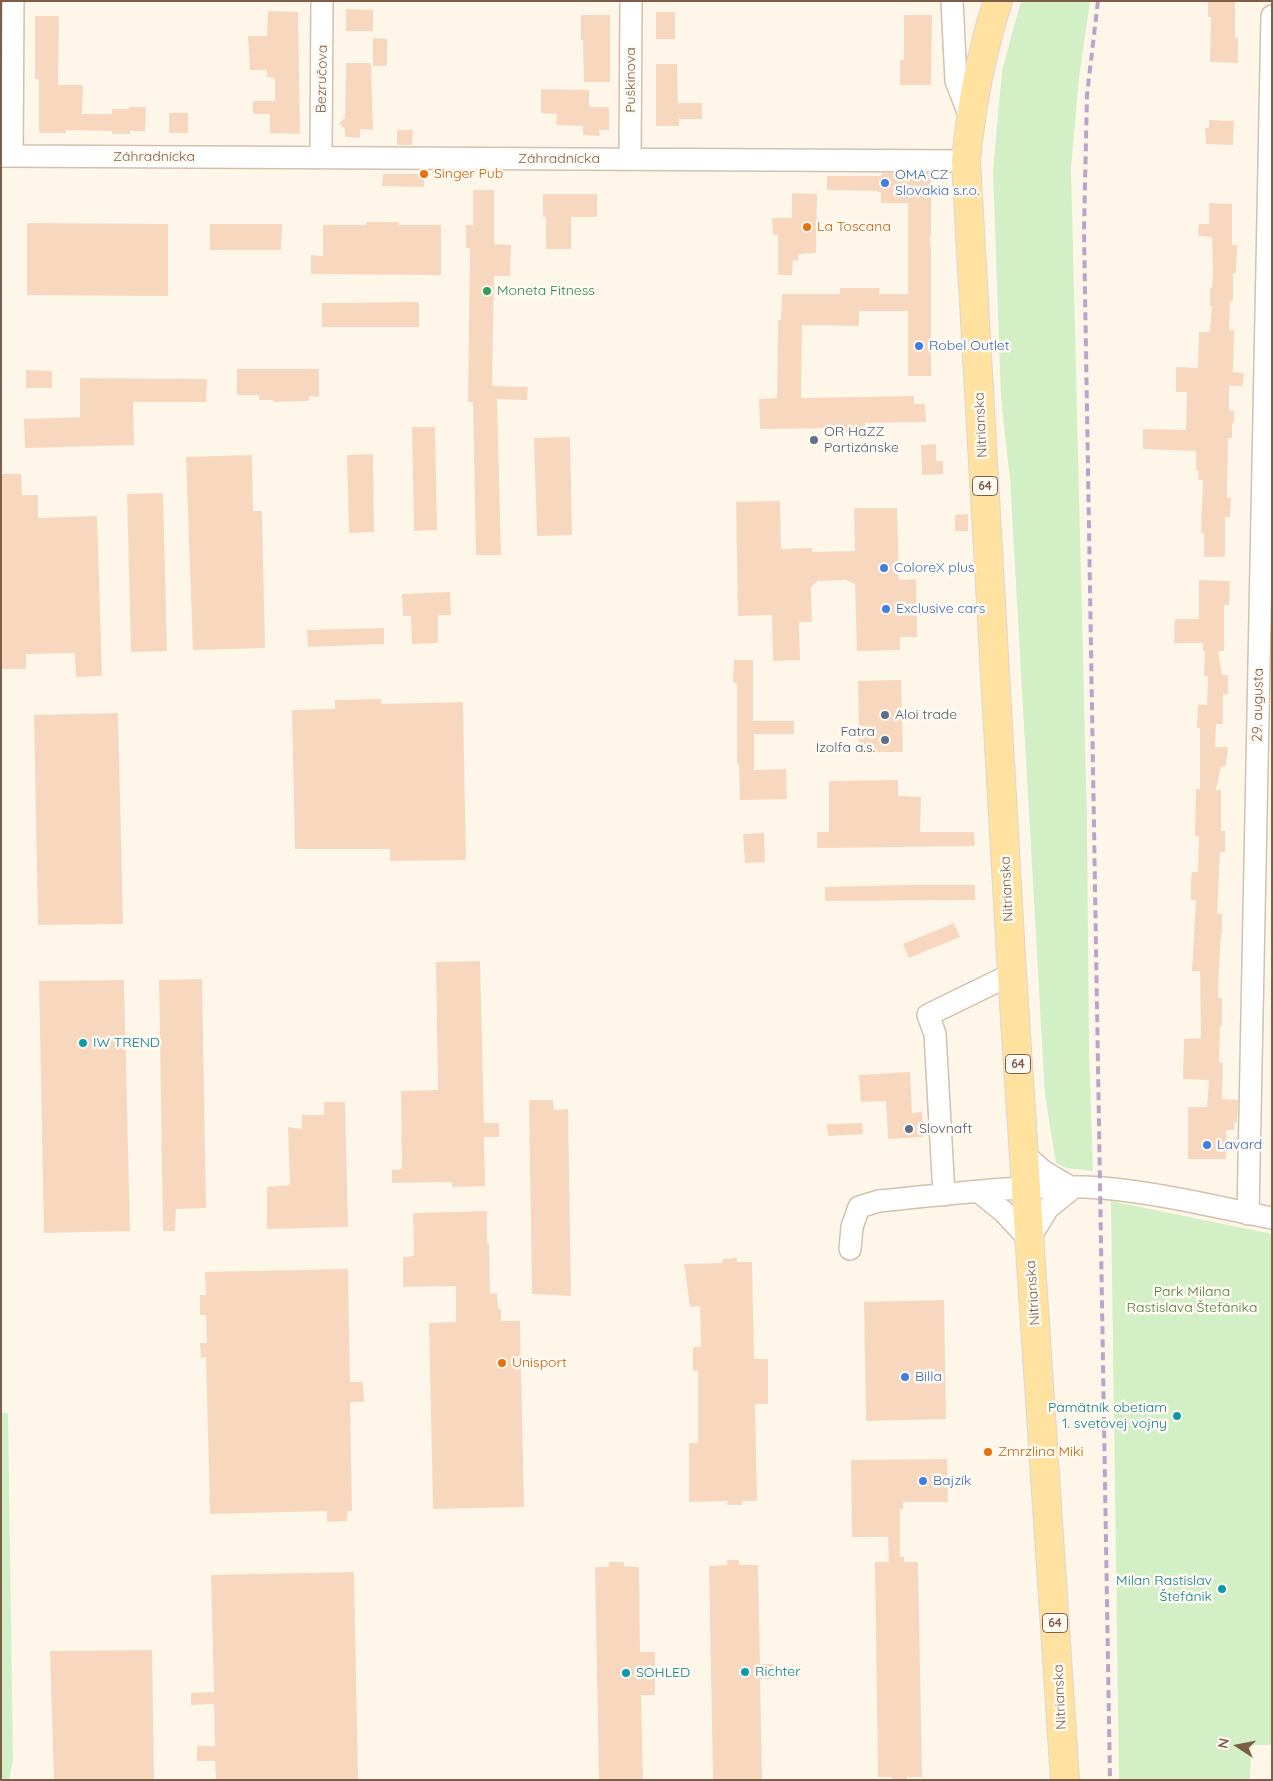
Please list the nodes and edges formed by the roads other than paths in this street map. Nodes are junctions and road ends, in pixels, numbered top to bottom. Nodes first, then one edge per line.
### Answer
1 (12, 1) edge
2 (322, 1) edge
3 (631, 1) edge
4 (952, 1) edge
5 (998, 1) edge
6 (1272, 16) edge
7 (970, 117) junction
8 (7, 156) edge
9 (321, 157) junction
10 (630, 159) junction
11 (966, 161) junction
12 (1012, 974) junction
13 (1024, 1154) junction
14 (1072, 1188) junction
15 (1026, 1189) junction
16 (979, 1192) junction
17 (944, 1195) junction
18 (1248, 1214) junction
19 (1272, 1218) edge
20 (1029, 1239) junction
21 (850, 1249) dead end
22 (1065, 1780) edge

1 - 8 street
2 - 9 street, Bezručova
3 - 10 street, Puškinova
4 - 7 street
5 - 7 main road, Nitrianska / 64
6 - 18 street, 29. augusta
7 - 11 main road, Nitrianska / 64
8 - 9 street, Záhradnícka
9 - 10 street, Záhradnícka
10 - 11 street, Záhradnícka
11 - 12 main road, Nitrianska / 64
12 - 13 main road, Nitrianska / 64
12 - 17 street
13 - 14 street
13 - 15 main road, Nitrianska / 64
14 - 15 street
14 - 18 street
14 - 20 street
15 - 16 street
15 - 20 main road, Nitrianska / 64
16 - 17 street
16 - 20 street
17 - 21 street
18 - 19 street
20 - 22 main road, Nitrianska / 64

